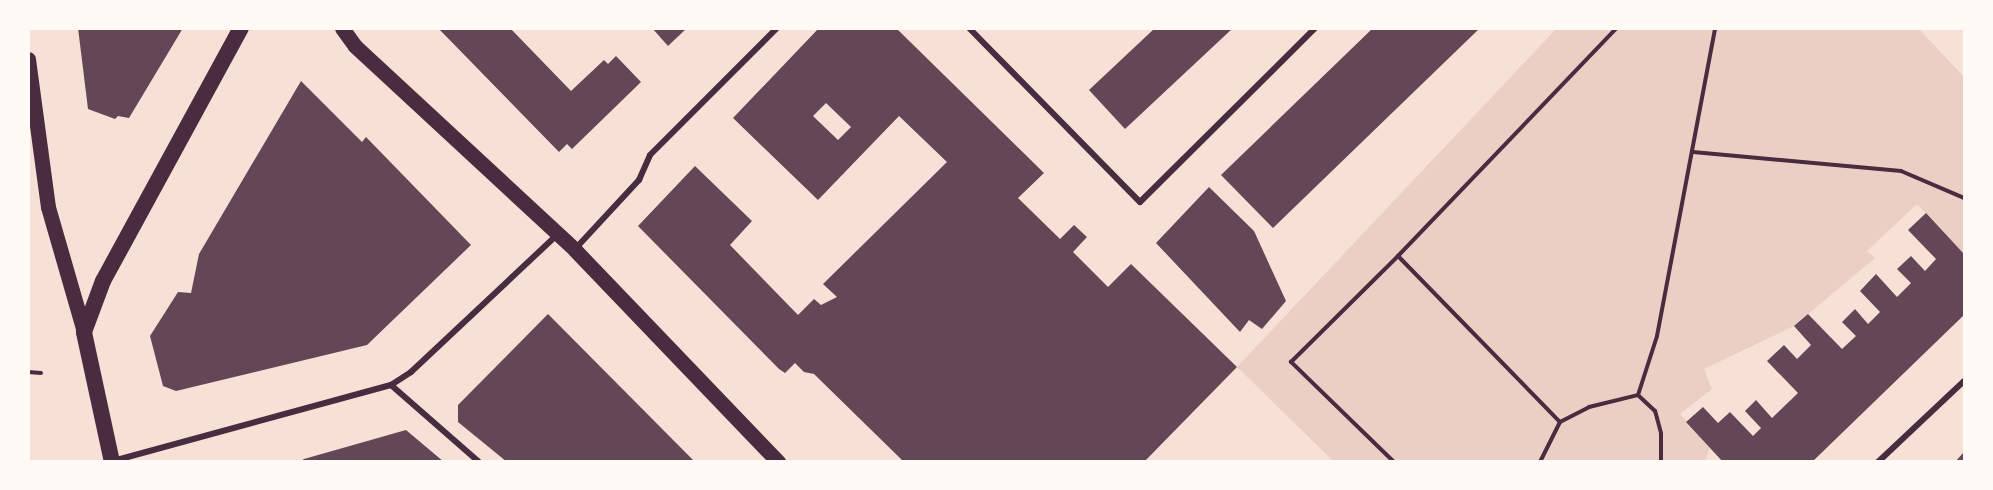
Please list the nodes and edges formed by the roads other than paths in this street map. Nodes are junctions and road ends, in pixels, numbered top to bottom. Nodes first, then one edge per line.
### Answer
1 (241, 28) edge
2 (342, 28) edge
3 (777, 28) edge
4 (969, 28) edge
5 (1315, 28) edge
6 (28, 59) edge
7 (558, 234) junction
8 (575, 250) junction
9 (84, 332) junction
10 (1965, 381) edge
11 (391, 385) junction
12 (112, 461) edge
13 (479, 462) edge
14 (778, 462) edge
15 (1878, 462) edge

1 - 9 highway
2 - 7 main road
3 - 8 street
4 - 5 street
6 - 9 main road
7 - 8 main road
7 - 11 street
8 - 14 main road
9 - 12 highway
10 - 15 street
11 - 12 street
11 - 13 street

